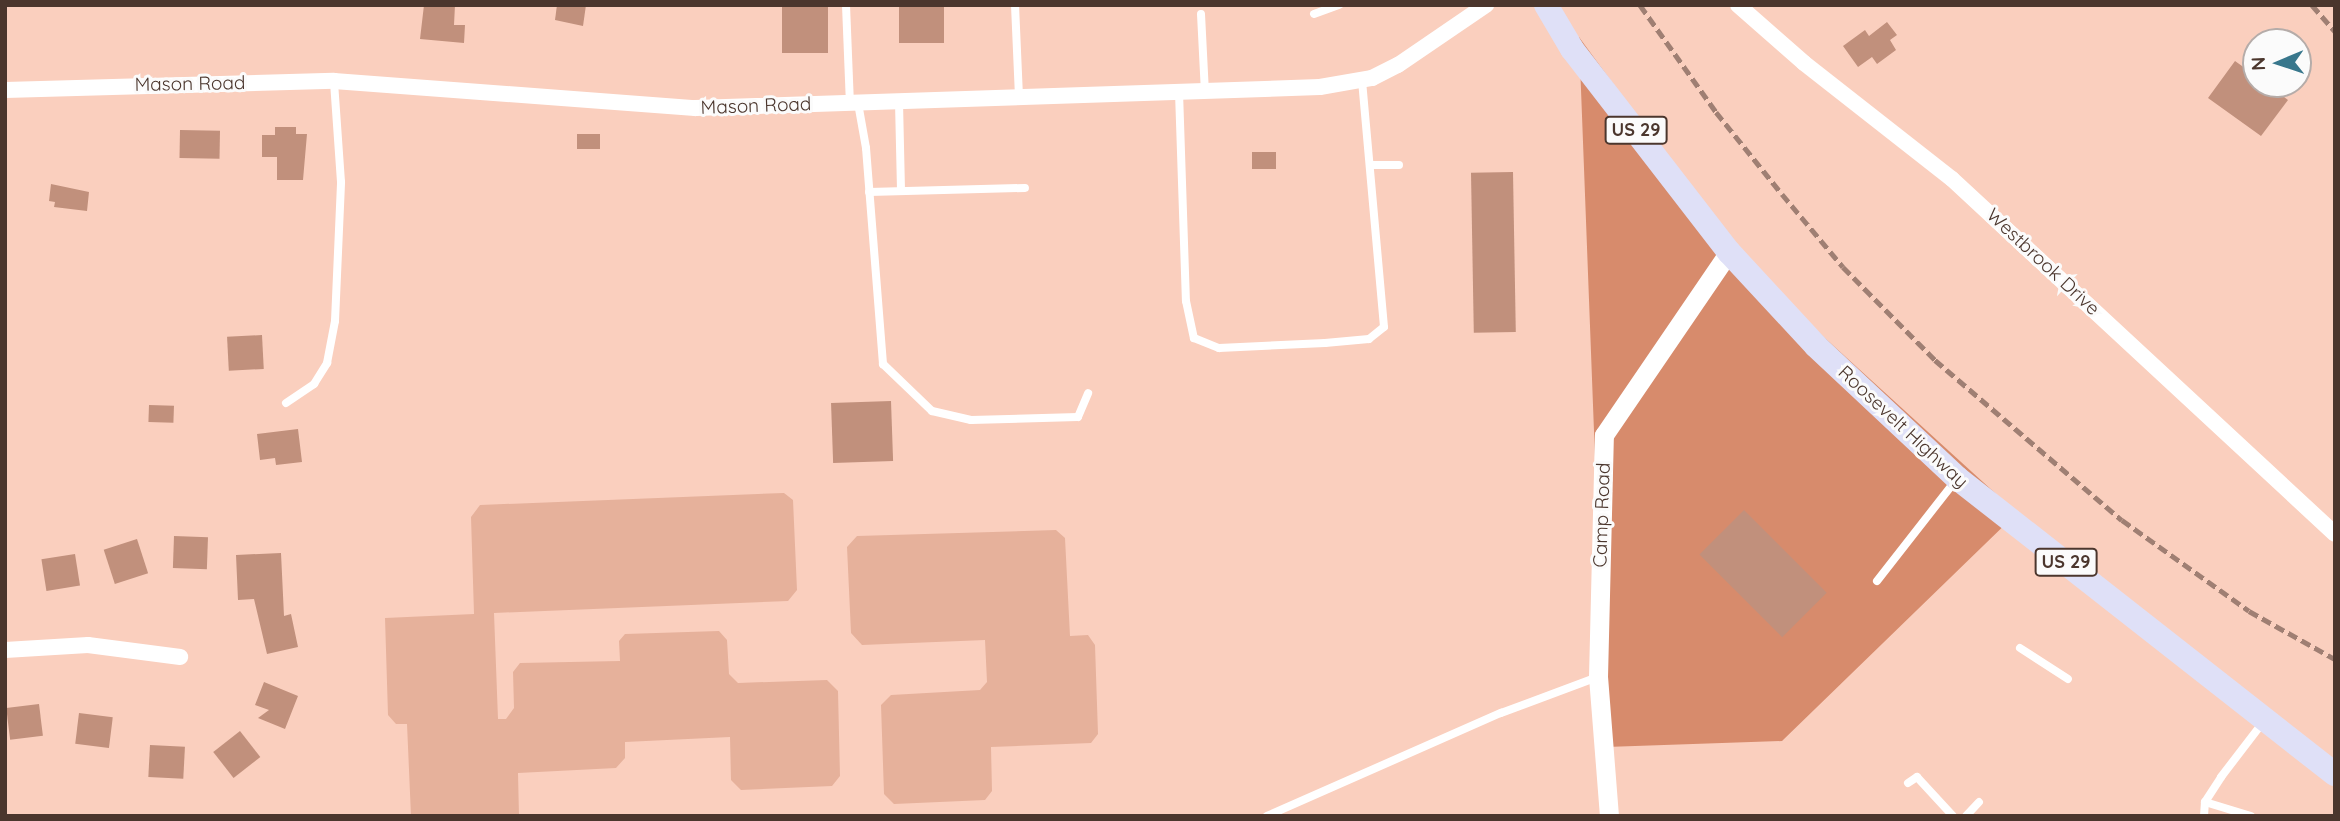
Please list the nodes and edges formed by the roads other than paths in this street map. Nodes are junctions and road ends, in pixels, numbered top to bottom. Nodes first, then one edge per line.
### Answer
1 (846, 5) edge
2 (1015, 5) edge
3 (1339, 5) edge
4 (1486, 5) edge
5 (1546, 5) edge
6 (1738, 5) edge
7 (1201, 14) dead end
8 (1314, 14) dead end
9 (1362, 79) junction
10 (334, 81) junction
11 (5, 90) edge
12 (1179, 92) junction
13 (1205, 92) junction
14 (1019, 98) junction
15 (899, 102) junction
16 (854, 103) junction
17 (1370, 165) junction
18 (1399, 165) dead end
19 (1025, 188) dead end
20 (901, 191) junction
21 (869, 192) junction
22 (1729, 252) junction
23 (1088, 393) dead end
24 (286, 402) dead end
25 (1957, 478) junction
26 (2335, 534) edge
27 (1877, 581) dead end
28 (2020, 648) dead end
29 (5, 650) edge
30 (180, 657) dead end
31 (1598, 677) junction
32 (2068, 679) dead end
33 (2266, 718) junction
34 (2335, 774) edge
35 (1908, 783) dead end
36 (1979, 802) dead end
37 (2205, 802) junction
38 (1266, 816) edge
39 (1609, 816) edge
40 (1953, 816) edge
41 (1966, 816) edge
42 (2204, 816) edge
43 (2251, 816) edge

1 - 16 lane
2 - 14 lane
3 - 8 lane
4 - 9 street, Mason Road
5 - 22 main road, Roosevelt Highway / US 29
6 - 26 street, Westbrook Drive
7 - 13 lane
9 - 13 street, Mason Road
9 - 17 lane
10 - 11 street, Mason Road
10 - 16 street, Mason Road
10 - 24 lane
12 - 13 street, Mason Road
12 - 14 street, Mason Road
12 - 17 lane
14 - 15 street, Mason Road
15 - 16 street, Mason Road
15 - 20 lane
16 - 21 lane
17 - 18 lane
19 - 20 lane
20 - 21 lane
21 - 23 lane
22 - 25 main road, Roosevelt Highway / US 29
22 - 31 street, Camp Road
25 - 27 lane
25 - 33 main road, Roosevelt Highway / US 29
28 - 32 lane
29 - 30 street
31 - 38 lane
31 - 39 street, Camp Road
33 - 34 main road, Roosevelt Highway / US 29
33 - 37 lane
35 - 40 lane
36 - 41 lane
37 - 42 lane
37 - 43 lane

